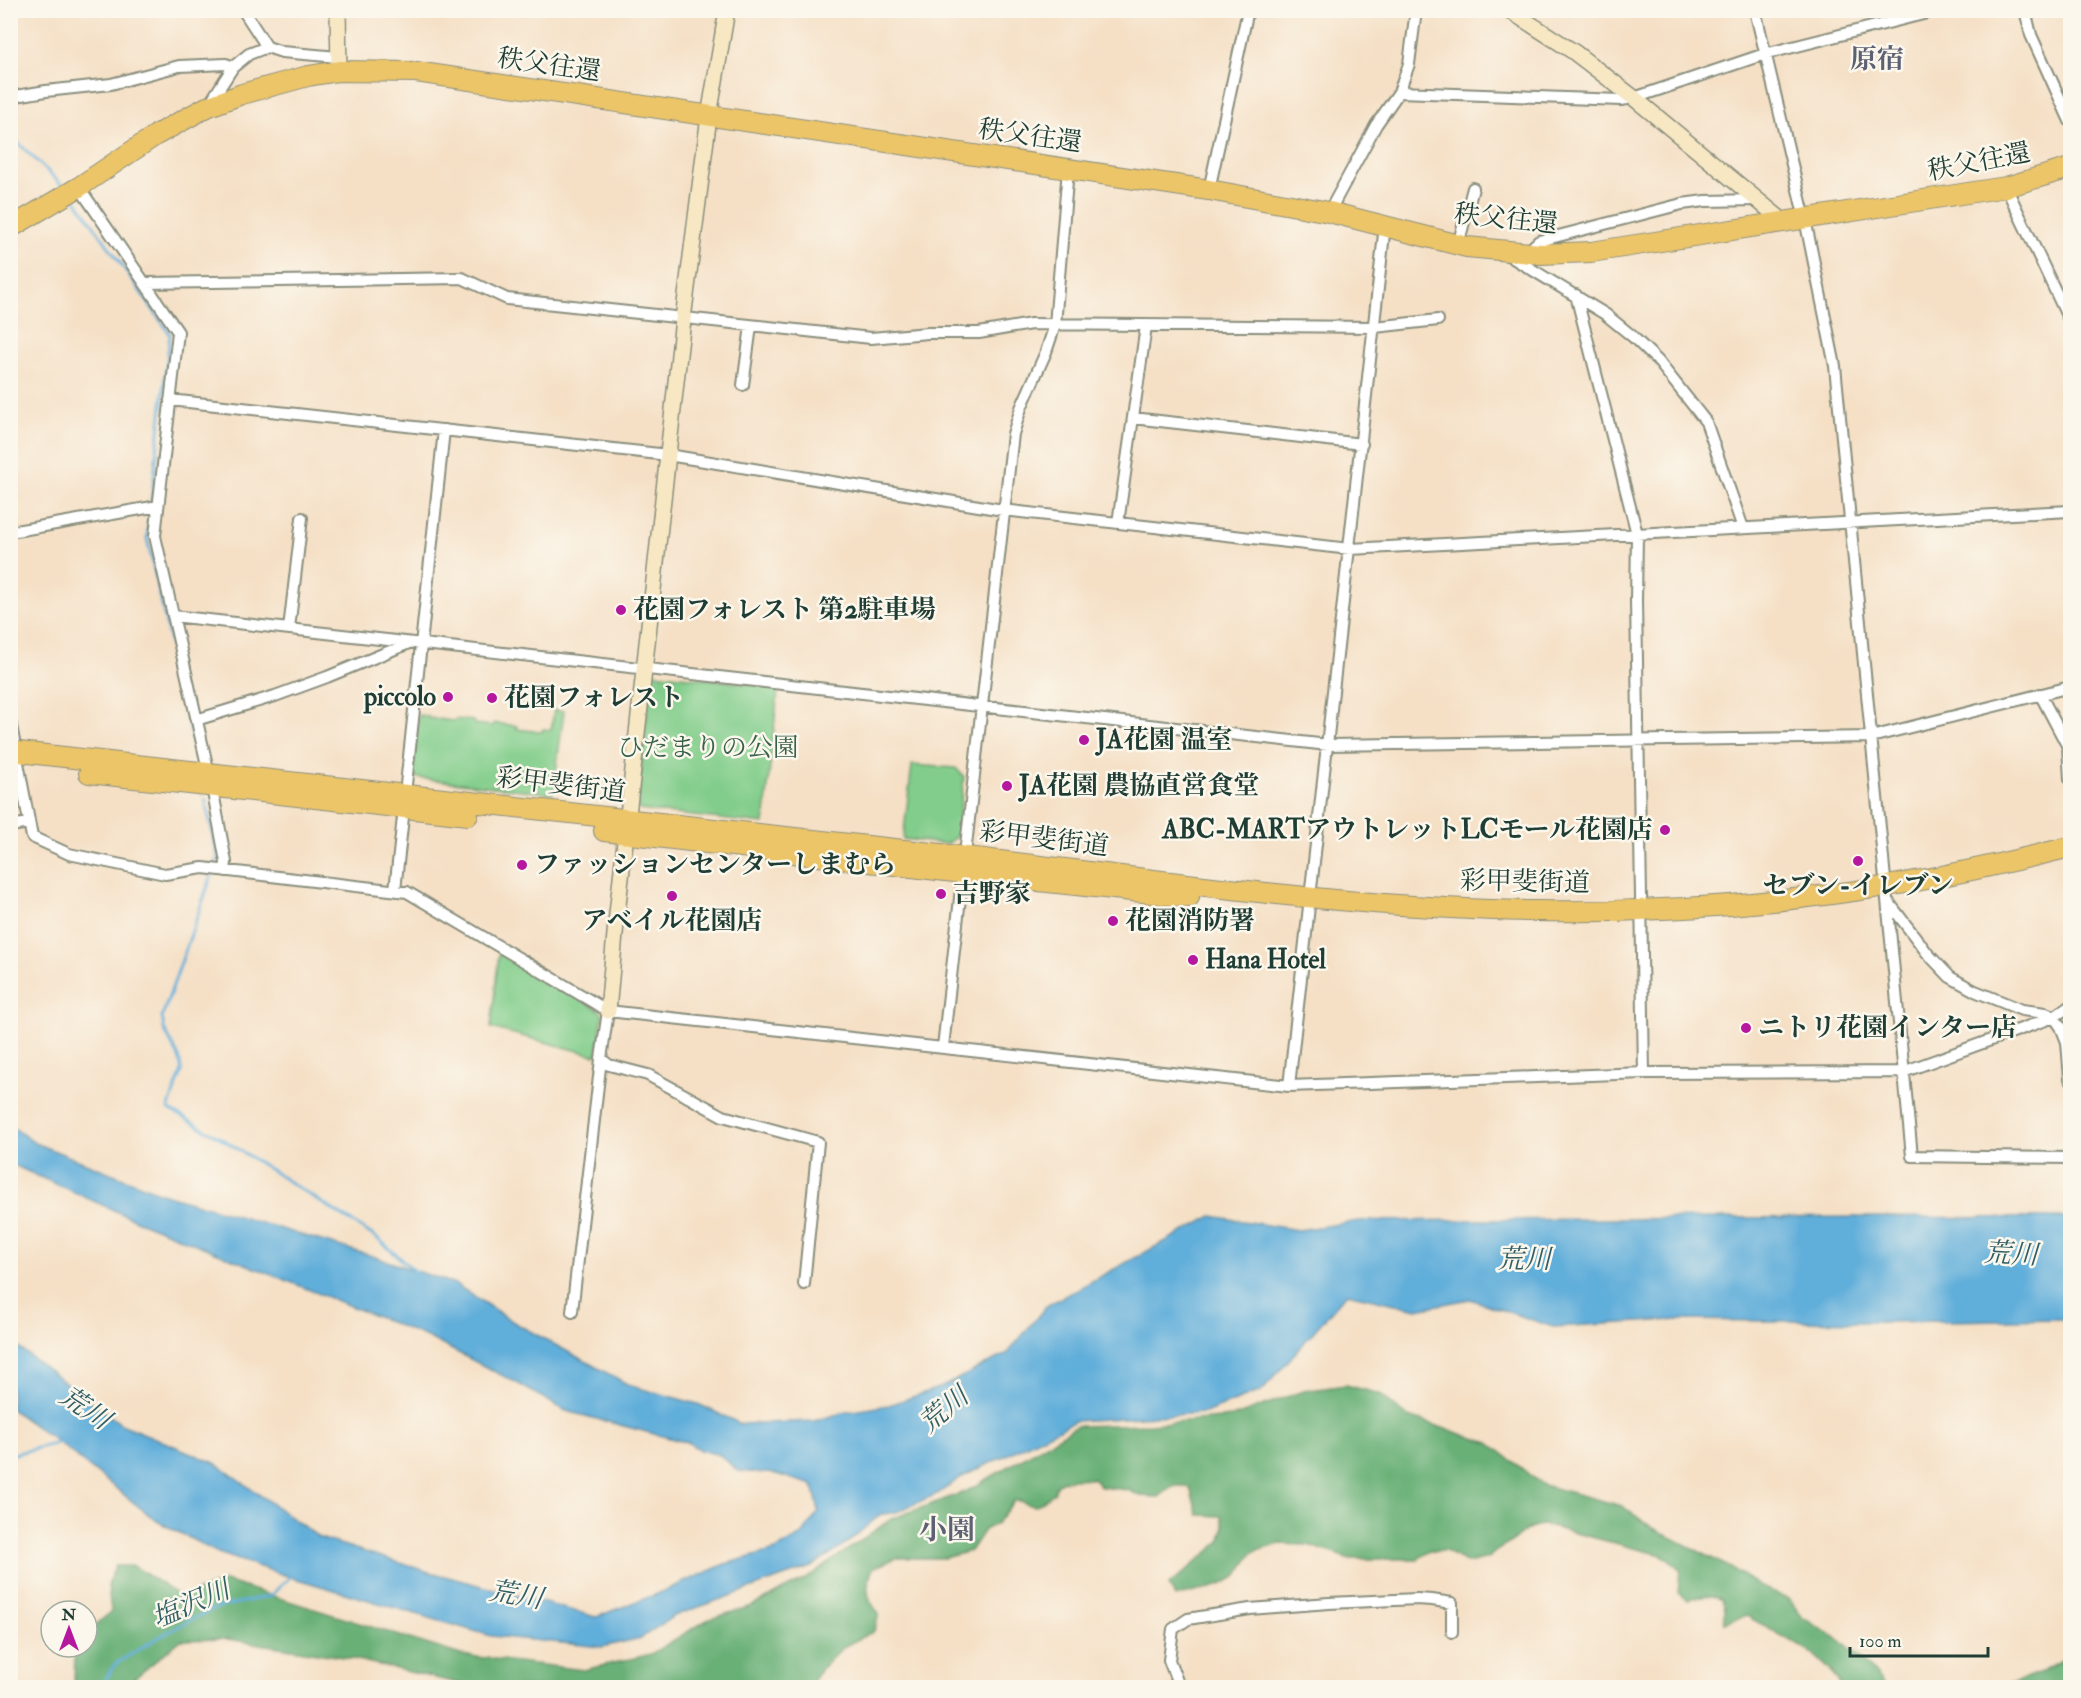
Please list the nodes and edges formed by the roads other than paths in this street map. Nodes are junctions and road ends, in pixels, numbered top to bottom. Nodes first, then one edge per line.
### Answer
1 (243, 10) edge
2 (338, 10) edge
3 (727, 10) edge
4 (1248, 10) edge
5 (1416, 10) edge
6 (1509, 10) edge
7 (1755, 10) edge
8 (1938, 10) edge
9 (2025, 10) edge
10 (267, 46) junction
11 (1765, 54) junction
12 (338, 64) junction
13 (233, 67) junction
14 (1399, 92) junction
15 (10, 97) edge
16 (1634, 98) junction
17 (207, 108) junction
18 (709, 116) junction
19 (2070, 121) edge
20 (2070, 168) edge
21 (1068, 169) junction
22 (2006, 187) junction
23 (1473, 188) dead end
24 (1209, 190) junction
25 (71, 192) junction
26 (1758, 200) junction
27 (1329, 212) junction
28 (1805, 219) junction
29 (1784, 222) junction
30 (1385, 225) junction
31 (10, 228) edge
32 (1458, 245) junction
33 (1500, 251) junction
34 (1526, 253) junction
35 (145, 283) junction
36 (1576, 295) junction
37 (683, 319) junction
38 (1438, 320) dead end
39 (2070, 322) edge
40 (1055, 325) junction
41 (751, 326) junction
42 (1146, 326) junction
43 (1375, 327) junction
44 (743, 385) dead end
45 (170, 400) junction
46 (1133, 418) junction
47 (444, 430) junction
48 (1362, 444) junction
49 (668, 455) junction
50 (158, 506) junction
51 (1003, 510) junction
52 (2070, 511) edge
53 (302, 518) dead end
54 (1118, 523) junction
55 (1850, 523) junction
56 (1743, 528) junction
57 (10, 532) edge
58 (1637, 534) junction
59 (1350, 549) junction
60 (172, 616) junction
61 (289, 629) junction
62 (410, 643) junction
63 (422, 644) junction
64 (644, 668) junction
65 (2070, 687) edge
66 (2040, 694) junction
67 (982, 706) junction
68 (10, 720) edge
69 (196, 720) junction
70 (1871, 737) junction
71 (1640, 741) junction
72 (1328, 745) junction
73 (14, 758) edge
74 (2070, 779) edge
75 (210, 780) junction
76 (404, 801) junction
77 (29, 823) junction
78 (10, 825) edge
79 (626, 827) junction
80 (2070, 847) edge
81 (2070, 860) edge
82 (964, 865) junction
83 (218, 870) junction
84 (395, 890) junction
85 (1885, 892) junction
86 (1309, 903) junction
87 (1642, 916) junction
88 (2070, 1006) edge
89 (608, 1011) junction
90 (2054, 1017) junction
91 (942, 1047) junction
92 (601, 1059) junction
93 (1903, 1072) junction
94 (1644, 1073) junction
95 (2070, 1078) edge
96 (1289, 1086) junction
97 (2070, 1158) edge
98 (804, 1284) dead end
99 (572, 1312) dead end
100 (1452, 1632) dead end
101 (1178, 1688) edge

1 - 10 street
2 - 12 street
3 - 18 street
4 - 24 street
5 - 14 street
6 - 16 street
7 - 11 street
8 - 11 street
9 - 19 street
10 - 12 street
10 - 13 street
11 - 16 street
11 - 28 street
12 - 17 highway, 秩父往還
12 - 18 highway, 秩父往還
13 - 15 street
13 - 17 street
14 - 16 street
14 - 27 street
16 - 26 street
17 - 25 highway, 秩父往還
18 - 21 highway, 秩父往還
18 - 37 street
20 - 22 highway, 秩父往還
21 - 24 highway, 秩父往還
21 - 40 street
22 - 28 highway, 秩父往還
22 - 39 street
23 - 32 street
24 - 27 highway, 秩父往還
25 - 31 highway, 秩父往還
25 - 35 street
26 - 29 street
26 - 34 street
27 - 30 highway, 秩父往還
28 - 29 highway, 秩父往還
28 - 55 street
29 - 34 highway, 秩父往還
30 - 32 highway, 秩父往還
30 - 43 street
32 - 33 highway, 秩父往還
33 - 34 highway, 秩父往還
33 - 36 street
35 - 37 street
35 - 45 street
36 - 56 street
36 - 58 street
37 - 41 street
37 - 49 street
38 - 43 street
40 - 41 street
40 - 42 street
40 - 51 street
41 - 44 street
42 - 43 street
42 - 46 street
43 - 48 street
45 - 47 street
45 - 50 street
46 - 48 street
46 - 54 street
47 - 49 street
47 - 63 street
48 - 59 street
49 - 51 street
49 - 64 street
50 - 57 street
50 - 60 street
51 - 54 street
51 - 67 street
52 - 55 street
53 - 61 street
54 - 59 street
55 - 56 street
55 - 70 street
56 - 58 street
58 - 59 street
58 - 71 street
59 - 72 street
60 - 61 street
60 - 69 street
61 - 62 street
62 - 63 street
62 - 69 street
63 - 64 street
63 - 76 street
64 - 67 street
64 - 79 street
65 - 66 street
66 - 70 street
66 - 74 street
67 - 72 street
67 - 82 street
68 - 73 street
69 - 75 street
70 - 71 street
70 - 85 street
71 - 72 street
71 - 87 street
72 - 86 street
73 - 75 highway, 彩甲斐街道
73 - 77 street
75 - 76 highway, 彩甲斐街道
75 - 83 street
76 - 79 highway, 彩甲斐街道
76 - 84 street
77 - 78 street
77 - 83 street
79 - 82 highway, 彩甲斐街道
79 - 89 street
80 - 85 highway, 彩甲斐街道
81 - 85 highway, 彩甲斐街道
82 - 86 highway, 彩甲斐街道
82 - 91 street
83 - 84 street
84 - 89 street
85 - 87 highway, 彩甲斐街道
85 - 90 street
85 - 93 street
86 - 87 highway, 彩甲斐街道
86 - 96 street
87 - 94 street
88 - 90 street
89 - 91 street
89 - 92 street
90 - 93 street
90 - 95 street
91 - 96 street
92 - 98 street
92 - 99 street
93 - 94 street
93 - 97 street
94 - 96 street
100 - 101 street

